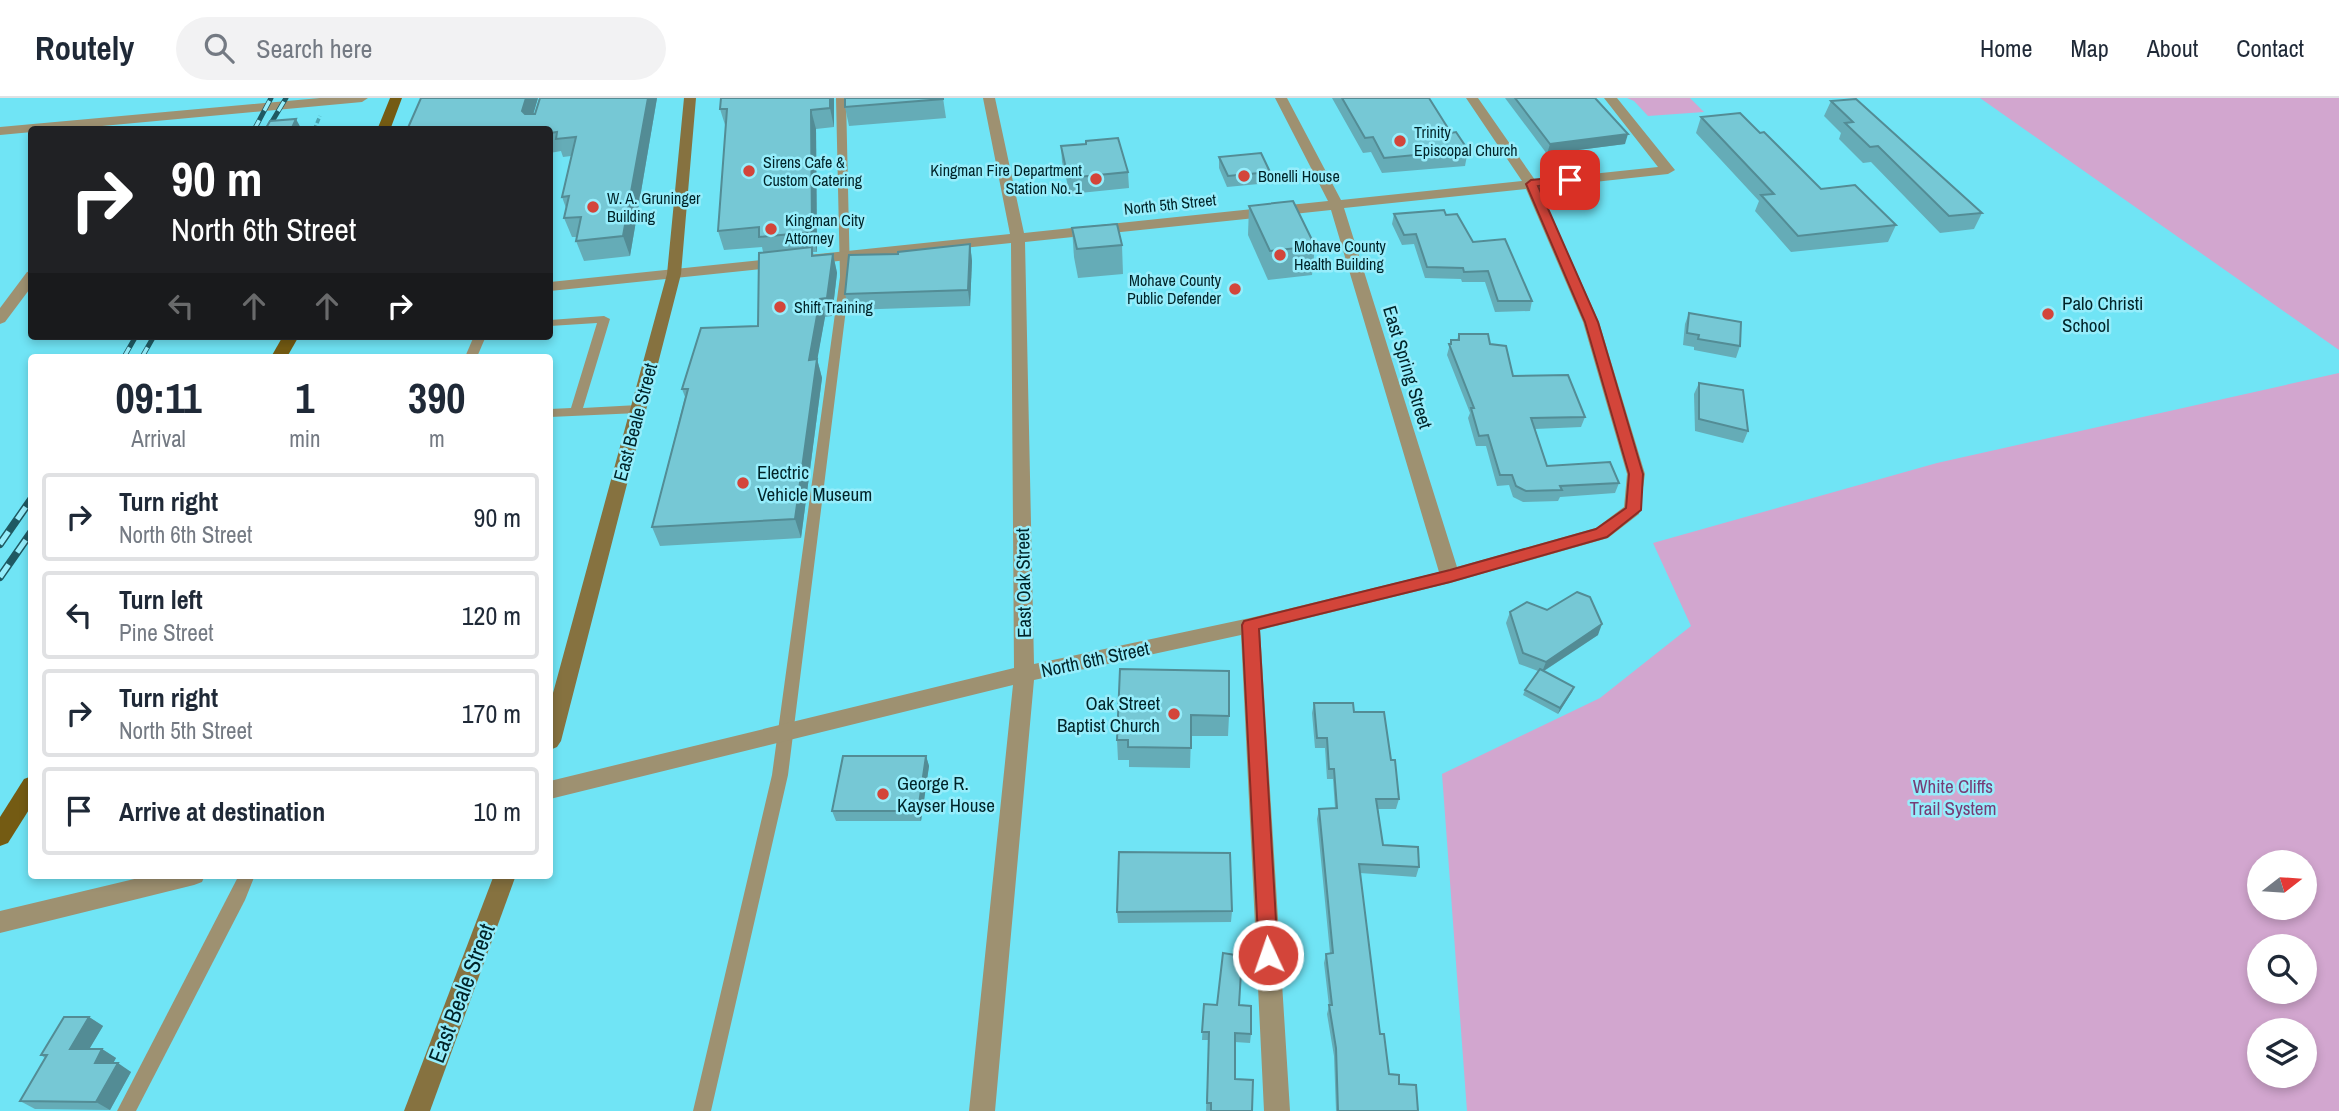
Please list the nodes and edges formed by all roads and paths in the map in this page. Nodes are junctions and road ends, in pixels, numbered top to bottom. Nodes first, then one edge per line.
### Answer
1 (158, 98) edge
2 (362, 98) edge
3 (396, 98) edge
4 (690, 98) edge
5 (841, 98) edge
6 (989, 98) edge
7 (1281, 98) edge
8 (1472, 98) edge
9 (1610, 98) edge
10 (144, 118) junction
11 (55, 126) edge
12 (139, 126) edge
13 (385, 126) edge
14 (28, 128) edge
15 (0, 131) edge
16 (1668, 170) joint
17 (1531, 184) junction
18 (1336, 204) junction
19 (1018, 237) junction
20 (846, 255) junction
21 (674, 274) junction
22 (28, 280) edge
23 (553, 287) edge
24 (0, 319) edge
25 (553, 323) edge
26 (638, 409) junction
27 (576, 412) junction
28 (553, 413) edge
29 (1450, 576) junction
30 (1250, 625) junction
31 (1024, 674) junction
32 (553, 730) edge
33 (786, 733) junction
34 (553, 789) edge
35 (28, 791) edge
36 (0, 836) edge
37 (177, 879) edge
38 (245, 879) edge
39 (503, 879) edge
40 (0, 922) edge
41 (126, 1111) edge
42 (416, 1111) edge
43 (702, 1111) edge
44 (982, 1111) edge
45 (1277, 1111) edge

1 - 10 street
2 - 10 street
3 - 13 main road
4 - 21 main road, East Beale Street
5 - 20 lane
6 - 19 street, East Oak Street
7 - 18 street, East Spring Street
8 - 17 street
9 - 16 street
10 - 11 street
10 - 12 street
14 - 15 street
16 - 17 street, North 5th Street
17 - 18 street, North 5th Street
17 - 29 street, North 6th Street
18 - 19 street, North 5th Street
18 - 29 street, East Spring Street
19 - 20 street, North 5th Street
19 - 31 street, East Oak Street
20 - 21 street, North 5th Street
20 - 33 lane
21 - 23 street, North 5th Street
21 - 26 main road, East Beale Street
22 - 24 street
25 - 27 lane
26 - 27 lane
26 - 32 main road, East Beale Street
27 - 28 lane
29 - 30 street, North 6th Street
30 - 31 street, North 6th Street
30 - 45 street
31 - 33 street, North 6th Street
31 - 44 street, East Oak Street
33 - 34 street, North 6th Street
33 - 43 lane
35 - 36 main road
37 - 40 street
38 - 41 lane
39 - 42 main road, East Beale Street

